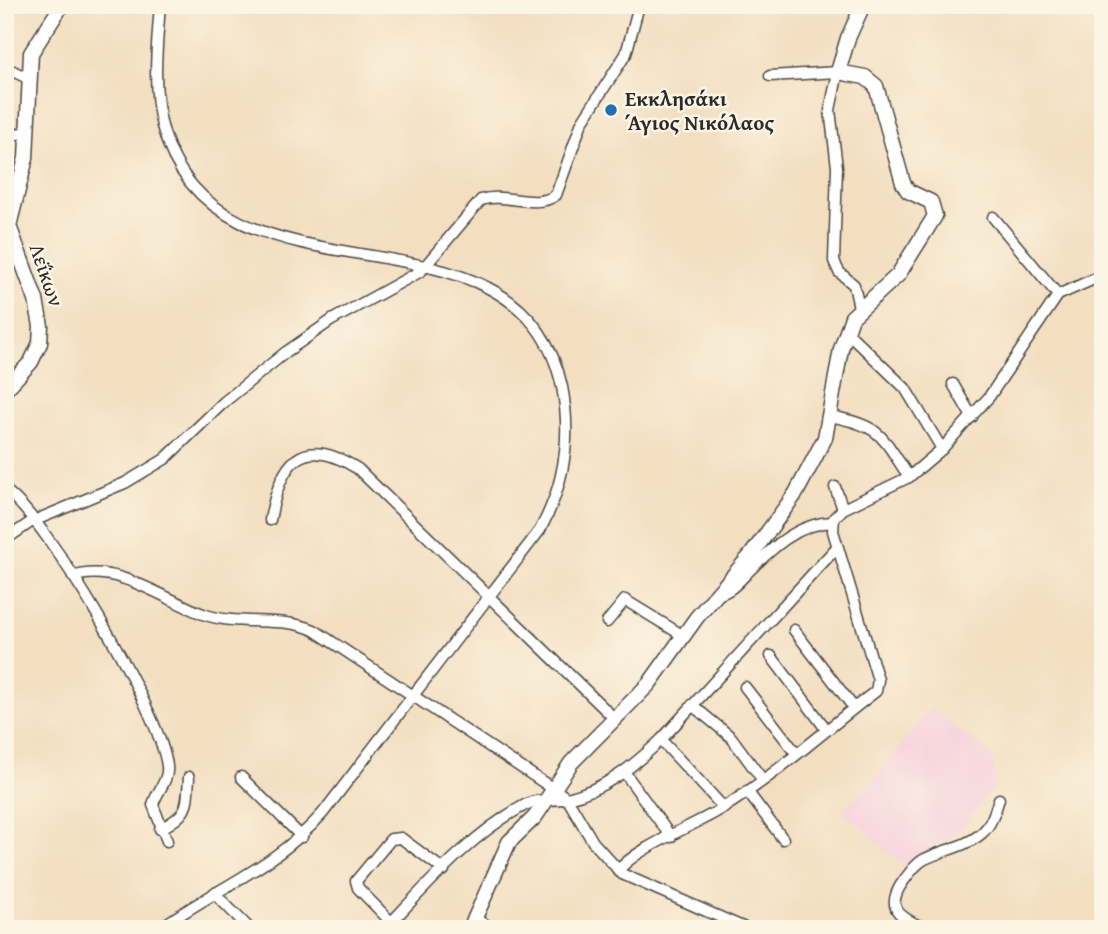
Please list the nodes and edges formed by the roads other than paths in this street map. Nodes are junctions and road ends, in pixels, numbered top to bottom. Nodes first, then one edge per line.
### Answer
1 (62, 5) edge
2 (160, 5) edge
3 (639, 5) edge
4 (863, 5) edge
5 (5, 67) edge
6 (838, 72) junction
7 (770, 76) dead end
8 (29, 79) junction
9 (28, 132) junction
10 (5, 136) edge
11 (23, 177) junction
12 (5, 186) edge
13 (993, 217) dead end
14 (8, 219) edge
15 (10, 248) edge
16 (425, 267) junction
17 (1103, 275) edge
18 (1058, 295) junction
19 (859, 308) junction
20 (846, 331) junction
21 (953, 384) dead end
22 (5, 390) edge
23 (830, 416) junction
24 (972, 417) junction
25 (942, 449) junction
26 (909, 477) junction
27 (835, 487) dead end
28 (5, 489) edge
29 (843, 509) junction
30 (36, 520) junction
31 (270, 520) dead end
32 (833, 522) junction
33 (5, 540) edge
34 (837, 547) junction
35 (73, 577) junction
36 (716, 594) junction
37 (491, 597) junction
38 (607, 622) dead end
39 (794, 630) dead end
40 (682, 635) junction
41 (771, 656) dead end
42 (745, 687) dead end
43 (413, 697) junction
44 (692, 705) junction
45 (854, 708) junction
46 (616, 720) junction
47 (826, 729) junction
48 (662, 740) junction
49 (796, 754) junction
50 (625, 773) junction
51 (189, 777) dead end
52 (241, 777) dead end
53 (762, 779) junction
54 (747, 791) junction
55 (550, 794) junction
56 (567, 798) junction
57 (999, 799) dead end
58 (724, 807) junction
59 (160, 829) junction
60 (302, 836) junction
61 (671, 837) junction
62 (783, 839) dead end
63 (167, 841) dead end
64 (444, 870) junction
65 (618, 871) junction
66 (214, 893) junction
67 (472, 924) edge
68 (388, 925) edge
69 (159, 929) edge
70 (250, 929) edge
71 (495, 929) edge
72 (747, 929) edge
73 (926, 929) edge

1 - 8 street, Λεΐκων
2 - 16 street
3 - 16 street
4 - 6 street
5 - 8 street
6 - 7 street
6 - 19 street
6 - 19 street
8 - 9 street, Λεΐκων
9 - 10 street
9 - 11 street, Λεΐκων
11 - 12 street
11 - 14 street, Λεΐκων
13 - 18 street
14 - 15 street, Λεΐκων
15 - 22 street, Λεΐκων
16 - 30 street
16 - 37 street
17 - 18 street
18 - 24 street
19 - 20 street
20 - 23 street
20 - 25 street
21 - 24 street
23 - 26 street
23 - 36 street
24 - 25 street
25 - 26 street
26 - 29 street
27 - 29 street
28 - 30 street
29 - 32 street
30 - 33 street
30 - 35 street
31 - 37 street
32 - 34 street
32 - 36 street
34 - 44 street
34 - 45 street
35 - 43 street
35 - 59 street
36 - 40 street
37 - 43 street
37 - 46 street
38 - 40 street
39 - 45 street
40 - 46 street
41 - 47 street
42 - 49 street
43 - 55 street
43 - 60 street
44 - 48 street
44 - 53 street
45 - 47 street
46 - 55 street
47 - 49 street
48 - 50 street
48 - 58 street
49 - 53 street
50 - 56 street
50 - 61 street
51 - 59 street
52 - 60 street
53 - 54 street
54 - 58 street
54 - 62 street
55 - 56 street
55 - 64 street
55 - 67 street
56 - 65 street
57 - 73 street
58 - 61 street
59 - 63 street
60 - 66 street
61 - 65 street
64 - 68 street
64 - 68 street
65 - 72 street
66 - 69 street
66 - 70 street
67 - 71 street

